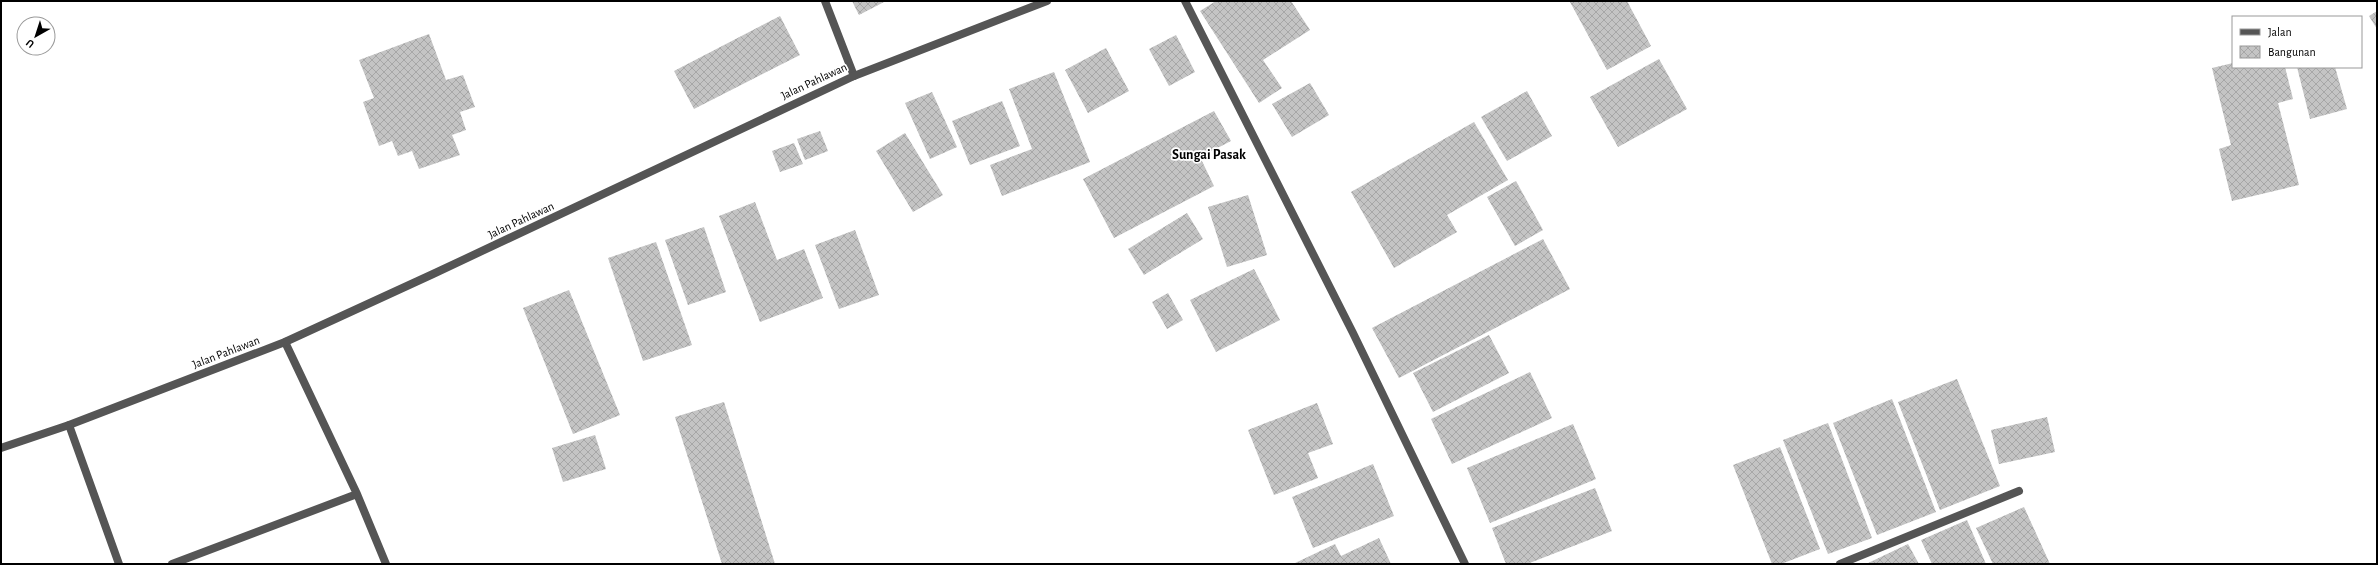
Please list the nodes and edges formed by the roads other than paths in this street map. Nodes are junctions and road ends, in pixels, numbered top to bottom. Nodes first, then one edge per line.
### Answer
1 (825, 1) edge
2 (1047, 1) edge
3 (1185, 1) edge
4 (854, 76) junction
5 (285, 342) junction
6 (69, 425) junction
7 (1, 448) edge
8 (2019, 491) dead end
9 (357, 494) junction
10 (119, 564) edge
11 (172, 564) edge
12 (386, 564) edge
13 (1465, 564) edge
14 (1840, 564) edge

1 - 4 street
2 - 4 street, Jalan Pahlawan
3 - 13 street
4 - 5 street, Jalan Pahlawan
5 - 6 street, Jalan Pahlawan
5 - 9 street
6 - 7 street, Jalan Pahlawan
6 - 10 street
8 - 14 street
9 - 11 street
9 - 12 street

